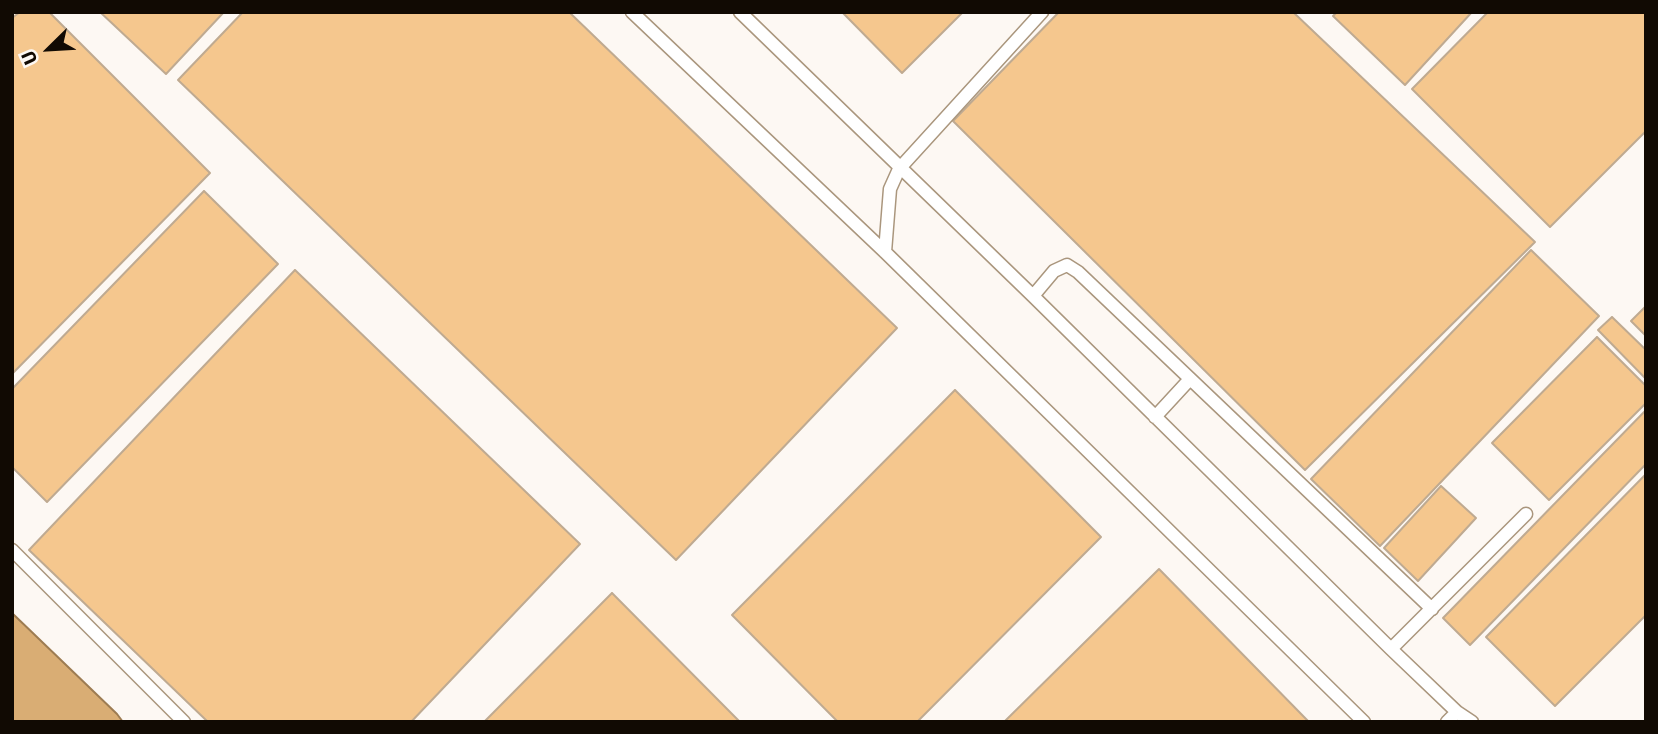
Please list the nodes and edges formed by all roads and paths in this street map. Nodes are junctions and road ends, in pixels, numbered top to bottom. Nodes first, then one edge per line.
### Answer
1 (632, 12) edge
2 (740, 12) edge
3 (1042, 12) edge
4 (899, 169) junction
5 (885, 251) junction
6 (1032, 296) junction
7 (1190, 379) junction
8 (1155, 417) junction
9 (1526, 514) dead end
10 (12, 550) edge
11 (1432, 609) junction
12 (1391, 649) junction
13 (1457, 712) junction
14 (184, 722) edge
15 (1364, 722) edge
16 (1447, 722) edge
17 (1472, 722) edge

1 - 5 lane
2 - 4 lane
3 - 4 lane
4 - 5 lane
4 - 6 lane
5 - 15 lane
6 - 7 lane
6 - 8 lane
7 - 8 lane
7 - 11 lane
8 - 12 lane
9 - 11 lane
10 - 14 lane
11 - 12 lane
12 - 13 lane
13 - 16 lane
13 - 17 lane

